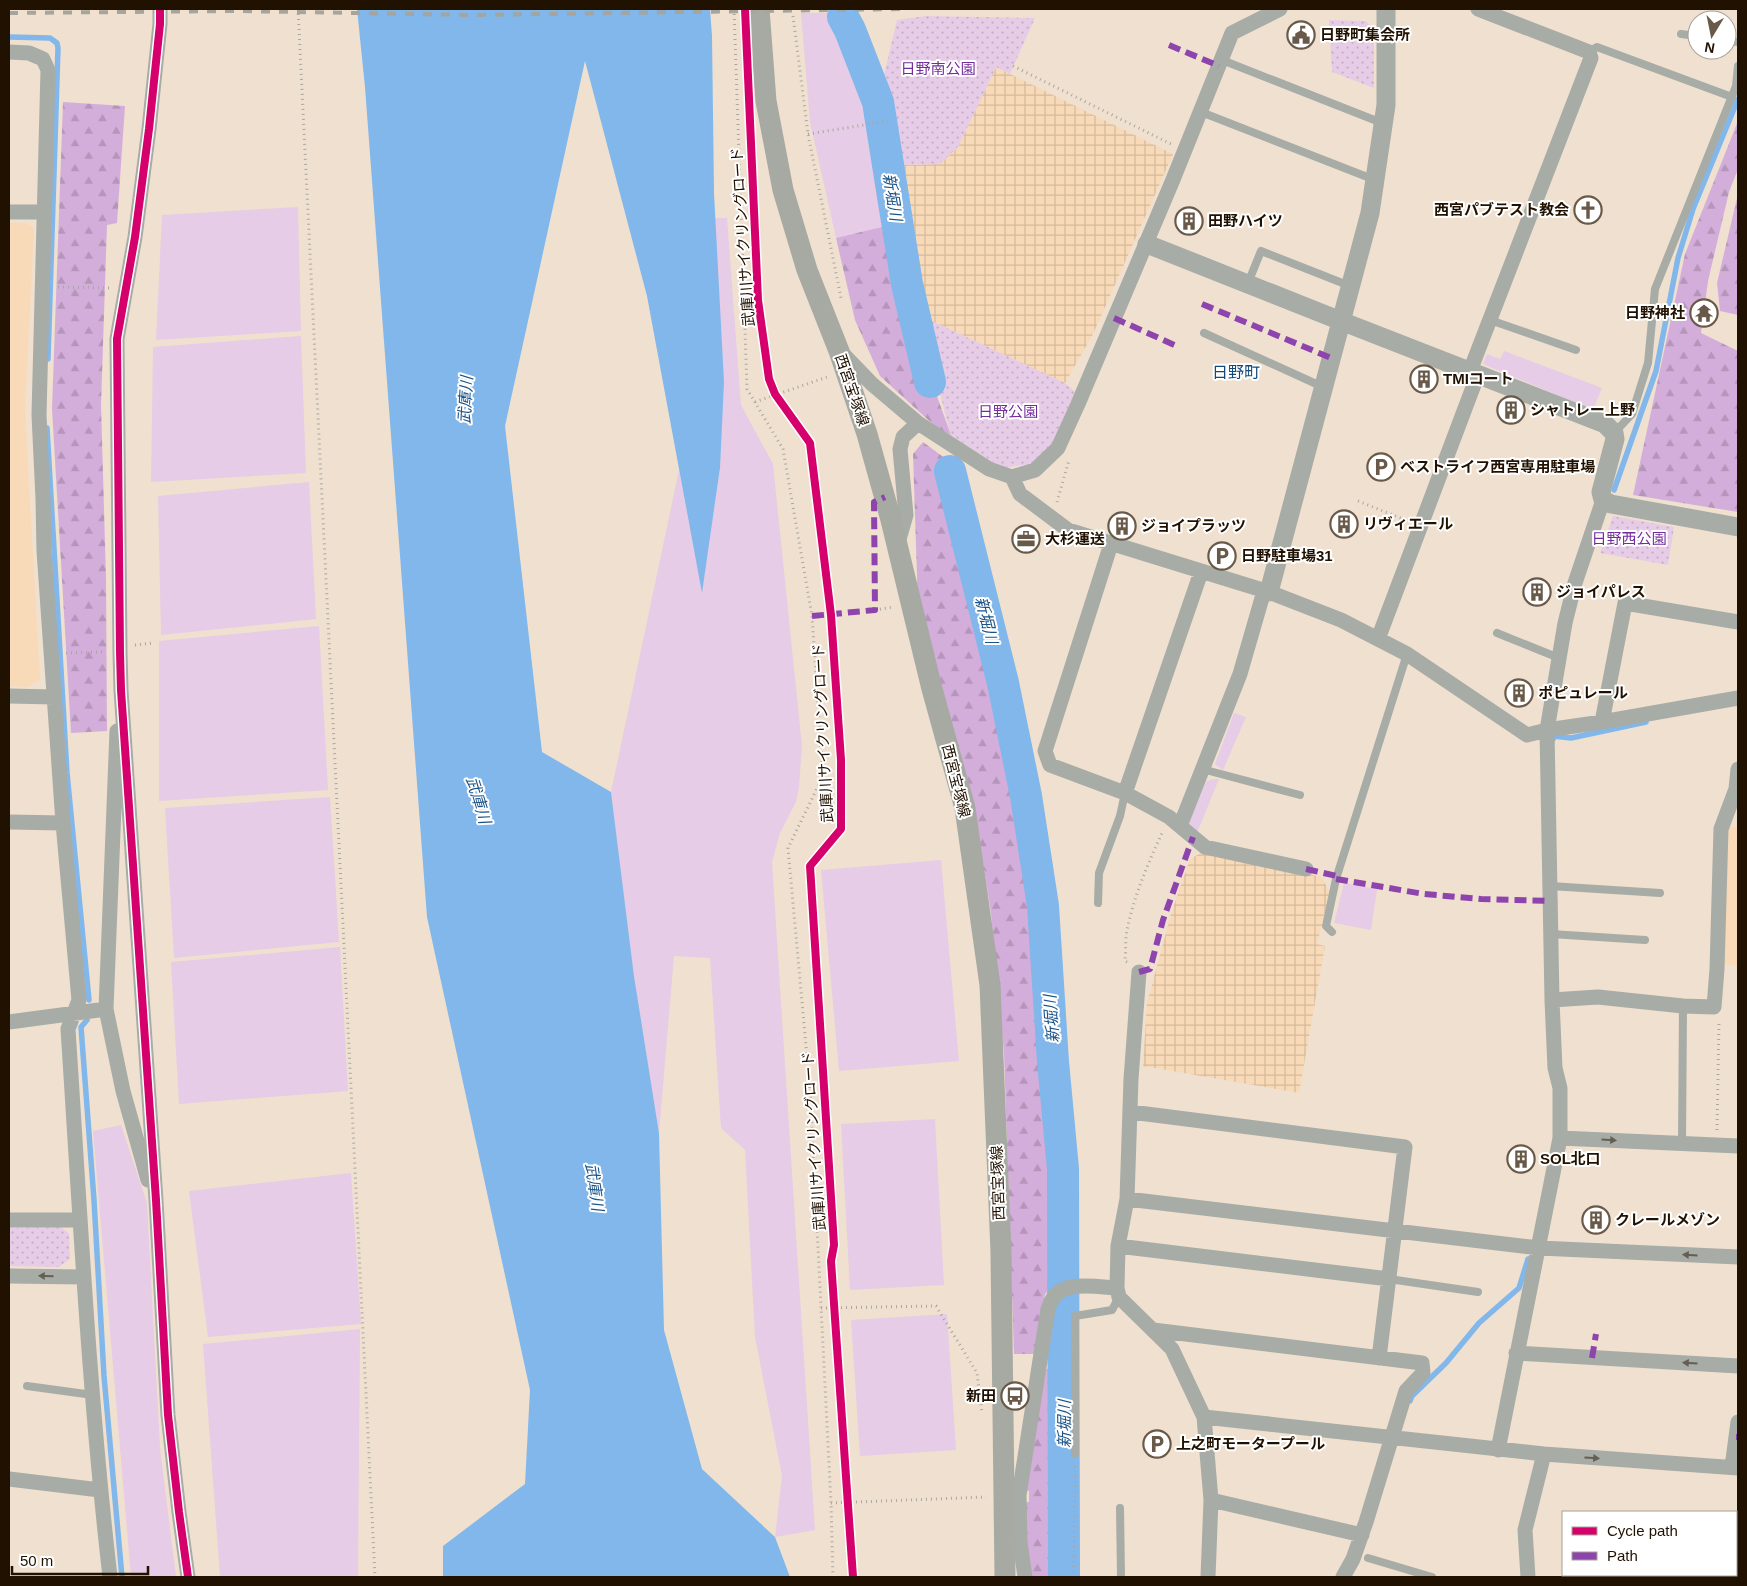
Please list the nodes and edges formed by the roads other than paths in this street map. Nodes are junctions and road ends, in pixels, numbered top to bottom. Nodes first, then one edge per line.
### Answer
1 (1280, 9) edge
2 (1386, 9) edge
3 (1478, 9) edge
4 (759, 12) edge
5 (160, 16) edge
6 (1681, 34) dead end
7 (1687, 35) edge
8 (9, 52) edge
9 (1589, 52) junction
10 (1222, 60) junction
11 (1738, 66) edge
12 (1732, 97) junction
13 (1202, 112) junction
14 (1384, 123) junction
15 (1375, 180) junction
16 (9, 212) edge
17 (43, 212) junction
18 (1147, 244) junction
19 (1247, 284) junction
20 (1350, 286) junction
21 (1490, 320) junction
22 (1341, 322) junction
23 (1204, 333) dead end
24 (1576, 350) dead end
25 (839, 351) junction
26 (1474, 372) junction
27 (1324, 387) junction
28 (918, 423) junction
29 (1614, 433) junction
30 (1012, 477) junction
31 (1603, 500) junction
32 (1738, 527) edge
33 (1111, 544) junction
34 (897, 545) junction
35 (1201, 572) junction
36 (1267, 592) junction
37 (1738, 622) edge
38 (1497, 634) dead end
39 (1378, 639) junction
40 (1407, 654) junction
41 (1558, 658) junction
42 (121, 690) junction
43 (9, 696) edge
44 (54, 697) junction
45 (1738, 698) edge
46 (1602, 722) junction
47 (1547, 730) junction
48 (1202, 769) junction
49 (1738, 769) edge
50 (1125, 793) junction
51 (1300, 795) dead end
52 (9, 822) edge
53 (1175, 822) junction
54 (63, 823) junction
55 (1306, 869) dead end
56 (1550, 886) junction
57 (1660, 893) dead end
58 (1098, 904) dead end
59 (1332, 932) dead end
60 (1551, 934) junction
61 (1645, 940) dead end
62 (1139, 972) road end
63 (1552, 1000) junction
64 (1683, 1006) junction
65 (106, 1009) junction
66 (74, 1013) junction
67 (9, 1022) edge
68 (1131, 1112) junction
69 (1560, 1138) junction
70 (1682, 1144) junction
71 (1738, 1146) edge
72 (1127, 1199) junction
73 (156, 1200) junction
74 (9, 1220) edge
75 (80, 1220) junction
76 (1395, 1231) junction
77 (1118, 1246) junction
78 (1539, 1248) junction
79 (1738, 1257) edge
80 (9, 1276) edge
81 (84, 1277) junction
82 (1389, 1279) junction
83 (1118, 1292) junction
84 (1478, 1292) dead end
85 (1153, 1330) junction
86 (1516, 1353) junction
87 (1379, 1358) junction
88 (1738, 1366) edge
89 (27, 1386) dead end
90 (93, 1394) junction
91 (1204, 1417) junction
92 (1738, 1422) edge
93 (1391, 1438) junction
94 (1498, 1450) junction
95 (1074, 1454) road end
96 (1543, 1458) junction
97 (1735, 1467) edge
98 (9, 1479) edge
99 (100, 1490) junction
100 (1004, 1495) junction
101 (1211, 1500) junction
102 (1120, 1508) dead end
103 (1362, 1535) junction
104 (1368, 1558) dead end
105 (110, 1577) edge
106 (188, 1577) edge
107 (1005, 1577) edge
108 (1025, 1577) edge
109 (1121, 1577) edge
110 (1208, 1577) edge
111 (1343, 1577) edge
112 (1432, 1577) edge
113 (1528, 1577) edge

1 - 10 street
2 - 14 street
3 - 9 street
4 - 25 main road, 西宮宝塚線
5 - 42 street
6 - 7 lane
8 - 17 street
9 - 12 lane
9 - 21 street
10 - 13 street
10 - 14 lane
11 - 12 lane
12 - 29 lane
13 - 15 lane
13 - 18 street
14 - 15 street
15 - 20 street
16 - 17 street
17 - 44 street
18 - 19 street
18 - 30 street
19 - 20 lane
19 - 22 street
20 - 22 street
21 - 24 lane
21 - 26 street
22 - 26 street
22 - 27 street
23 - 27 lane
25 - 28 street
25 - 34 main road, 西宮宝塚線
26 - 29 street
26 - 39 street
27 - 36 street
28 - 30 street
28 - 34 street
29 - 31 street
30 - 33 street
31 - 32 street
31 - 41 street
33 - 35 street
33 - 50 street
34 - 100 main road, 西宮宝塚線
35 - 36 street
35 - 50 street
36 - 39 street
36 - 48 street
37 - 46 street
38 - 41 lane
39 - 40 street
40 - 47 street
40 - 59 lane
41 - 47 street
42 - 65 street
42 - 73 street
43 - 44 street
44 - 54 street
45 - 46 street
46 - 47 street
47 - 56 street
48 - 51 lane
48 - 53 street
49 - 64 street
50 - 53 street
50 - 58 lane
52 - 54 street
53 - 55 street
54 - 66 street
56 - 57 lane
56 - 60 street
60 - 61 lane
60 - 63 street
62 - 68 street
63 - 64 street
63 - 69 street
64 - 70 lane
65 - 66 street
65 - 73 street
66 - 67 street
66 - 75 street
68 - 72 street
68 - 76 street
69 -> 70 street
69 - 78 street
70 - 71 street
72 - 76 street
72 - 77 street
73 - 106 street
74 - 75 street
75 - 81 street
76 - 78 street
76 - 82 street
77 - 82 street
77 - 83 street
79 -> 78 street
78 - 86 street
81 -> 80 street
81 - 90 street
82 - 84 lane
82 - 87 street
83 - 85 street
83 - 95 lane
83 - 100 street
85 - 87 street
85 - 91 street
88 -> 86 street
86 - 94 street
87 - 93 street
89 - 90 lane
90 - 99 street
91 - 93 street
91 - 101 street
92 - 97 street
93 - 94 street
93 - 103 street
94 - 96 street
96 -> 97 street
96 - 113 street
98 - 99 street
99 - 105 street
100 - 107 main road, 西宮宝塚線
100 - 108 street
101 - 103 street
101 - 110 street
102 - 109 lane
103 - 111 street
104 - 112 lane

